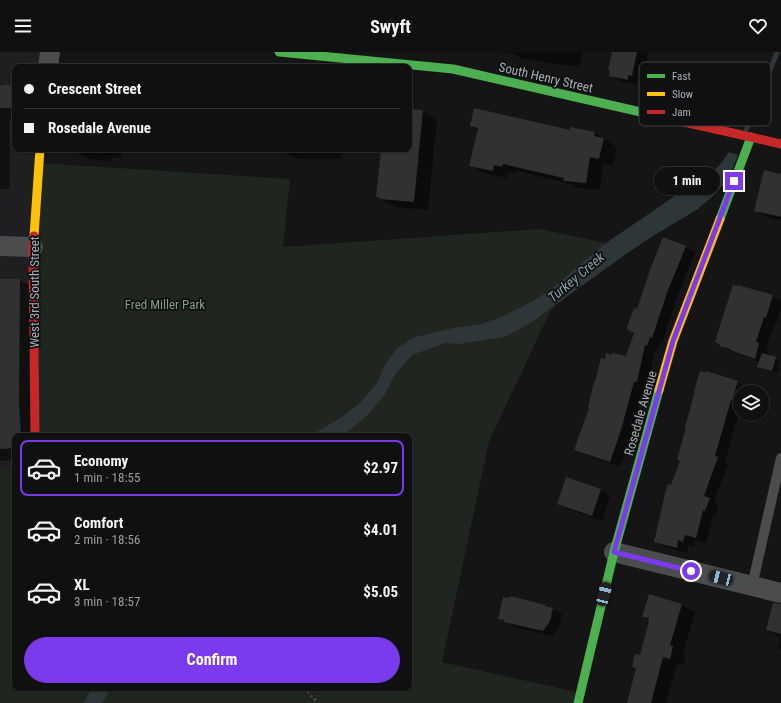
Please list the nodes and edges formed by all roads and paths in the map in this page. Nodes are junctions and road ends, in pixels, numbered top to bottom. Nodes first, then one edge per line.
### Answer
1 (50, 52) edge
2 (279, 52) edge
3 (48, 64) edge
4 (410, 64) edge
5 (412, 64) edge
6 (639, 111) edge
7 (703, 126) edge
8 (751, 137) junction
9 (781, 144) edge
10 (40, 152) edge
11 (0, 246) edge
12 (33, 247) junction
13 (36, 433) edge
14 (781, 458) edge
15 (614, 552) junction
16 (752, 586) junction
17 (781, 593) edge
18 (307, 691) edge
19 (318, 703) edge
20 (578, 703) edge

1 - 3 street
2 - 4 street, South Henry Street
5 - 6 street, South Henry Street
7 - 8 street, South Henry Street
8 - 9 street, South Henry Street
8 - 15 street, Rosedale Avenue
10 - 12 street, West 3rd South Street
11 - 12 street
12 - 13 street, West 3rd South Street
14 - 16 lane
15 - 16 street
15 - 20 street, Rosedale Avenue
16 - 17 street
18 - 19 path

